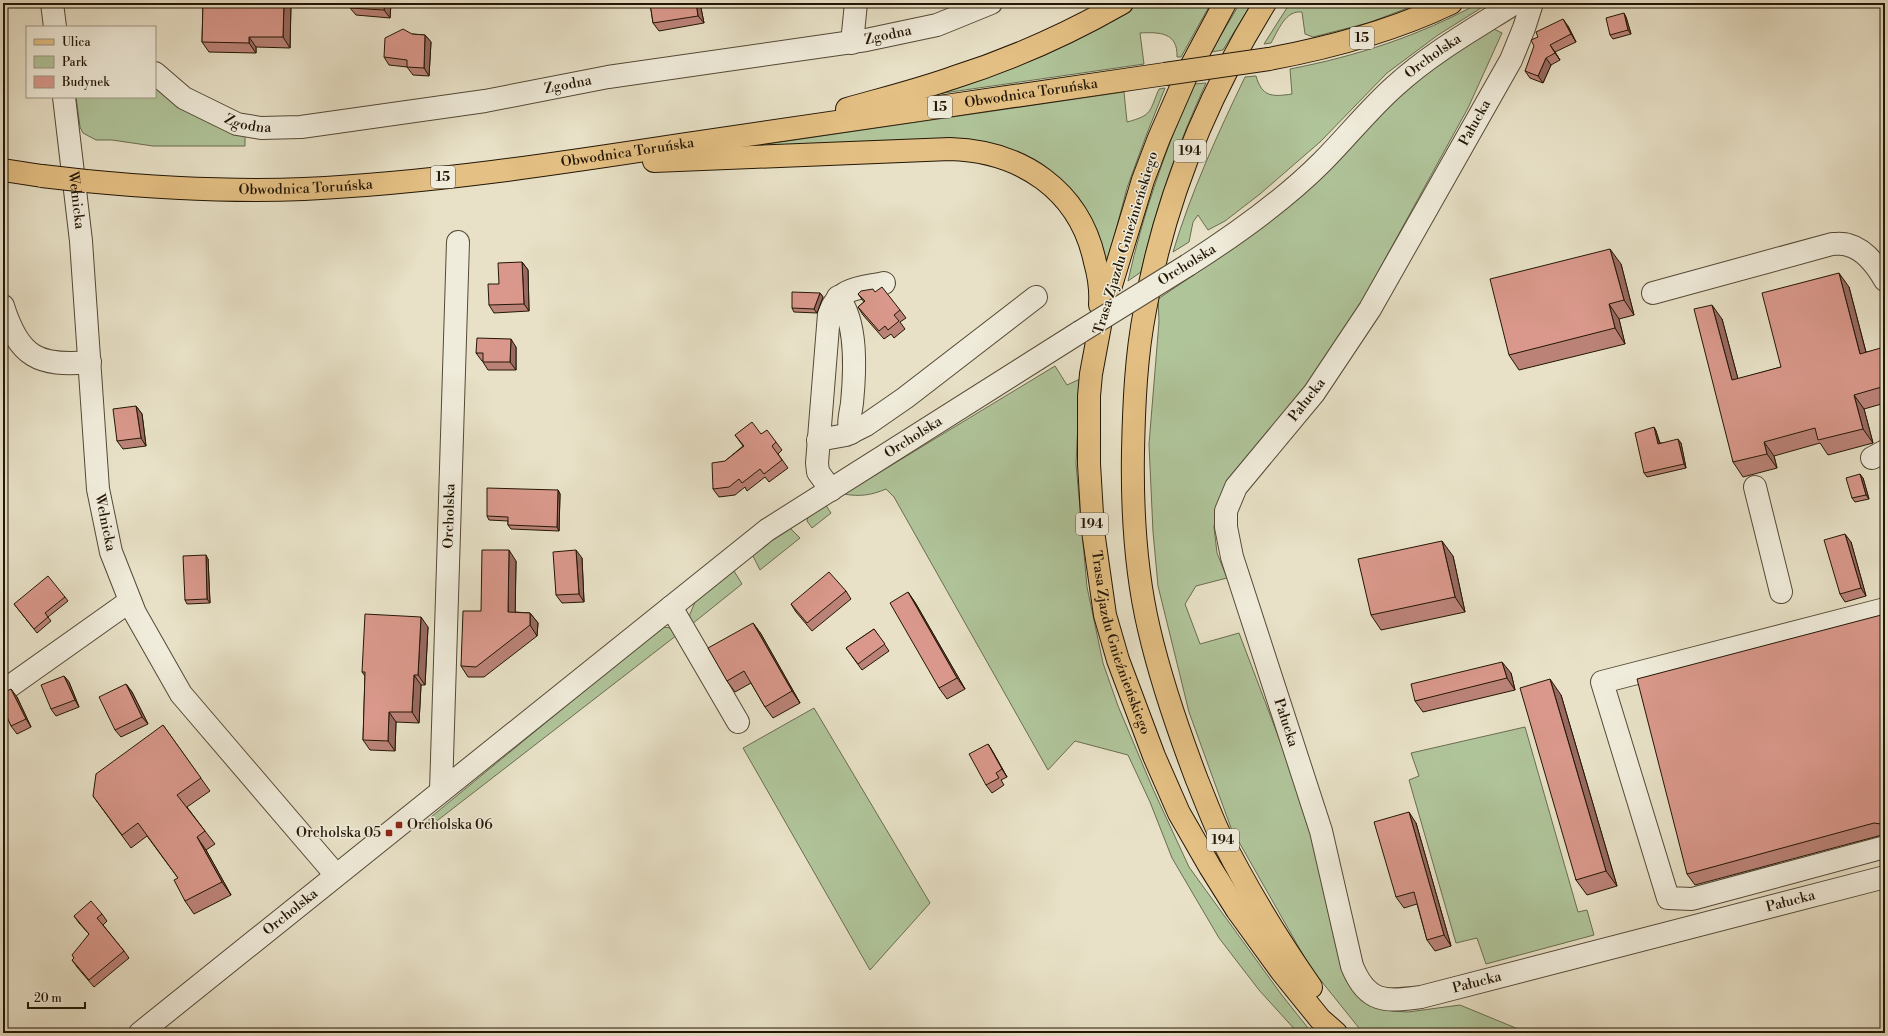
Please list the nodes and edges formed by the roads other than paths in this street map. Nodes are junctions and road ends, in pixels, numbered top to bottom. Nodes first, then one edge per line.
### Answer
1 (52, 3) edge
2 (856, 3) edge
3 (991, 3) edge
4 (1122, 3) edge
5 (1225, 3) edge
6 (1265, 3) edge
7 (1451, 3) edge
8 (1515, 3) edge
9 (1532, 3) edge
10 (55, 26) edge
11 (852, 43) junction
12 (156, 74) edge
13 (64, 98) edge
14 (716, 140) junction
15 (555, 163) junction
16 (3, 170) edge
17 (458, 242) dead end
18 (1885, 280) edge
19 (884, 283) dead end
20 (1653, 293) dead end
21 (838, 297) junction
22 (1036, 297) dead end
23 (3, 306) edge
24 (1089, 334) junction
25 (90, 362) junction
26 (851, 433) junction
27 (818, 440) junction
28 (1755, 487) dead end
29 (831, 490) junction
30 (1781, 592) dead end
31 (130, 601) junction
32 (671, 607) junction
33 (1885, 609) edge
34 (3, 691) edge
35 (738, 722) dead end
36 (441, 791) junction
37 (1885, 847) edge
38 (336, 875) junction
39 (1885, 877) edge
40 (1692, 898) junction
41 (1699, 925) junction
42 (140, 1033) edge
43 (1336, 1033) edge
44 (1341, 1033) edge

1 - 10 street
2 - 11 street
3 - 11 street, Zgodna
4 - 14 main road, 15
5 - 24 main road, Trasa Zjazdu Gnieźnieńskiego / 194
6 - 44 main road, 194
7 - 14 main road, Obwodnica Toruńska / 15, bridge
8 - 24 street, Orcholska, bridge
9 - 41 street, Pałucka
11 - 12 street, Zgodna
13 - 25 street, Wełnicka
14 - 15 main road, Obwodnica Toruńska / 15
15 - 16 main road, Obwodnica Toruńska / 15, bridge
15 - 24 main road
17 - 36 street, Orcholska
18 - 20 street
19 - 21 street
21 - 26 street
21 - 27 street
22 - 26 street
23 - 25 street
24 - 29 street, Orcholska
24 - 43 main road, Trasa Zjazdu Gnieźnieńskiego / 194
25 - 31 street, Wełnicka
26 - 27 street
27 - 29 street
28 - 30 street
29 - 32 street, Orcholska
31 - 34 street
31 - 38 street, Wełnicka
32 - 35 street
32 - 36 street, Orcholska
33 - 40 street
36 - 38 street, Orcholska
37 - 40 street
38 - 42 street, Orcholska
39 - 41 street, Pałucka
40 - 41 street

